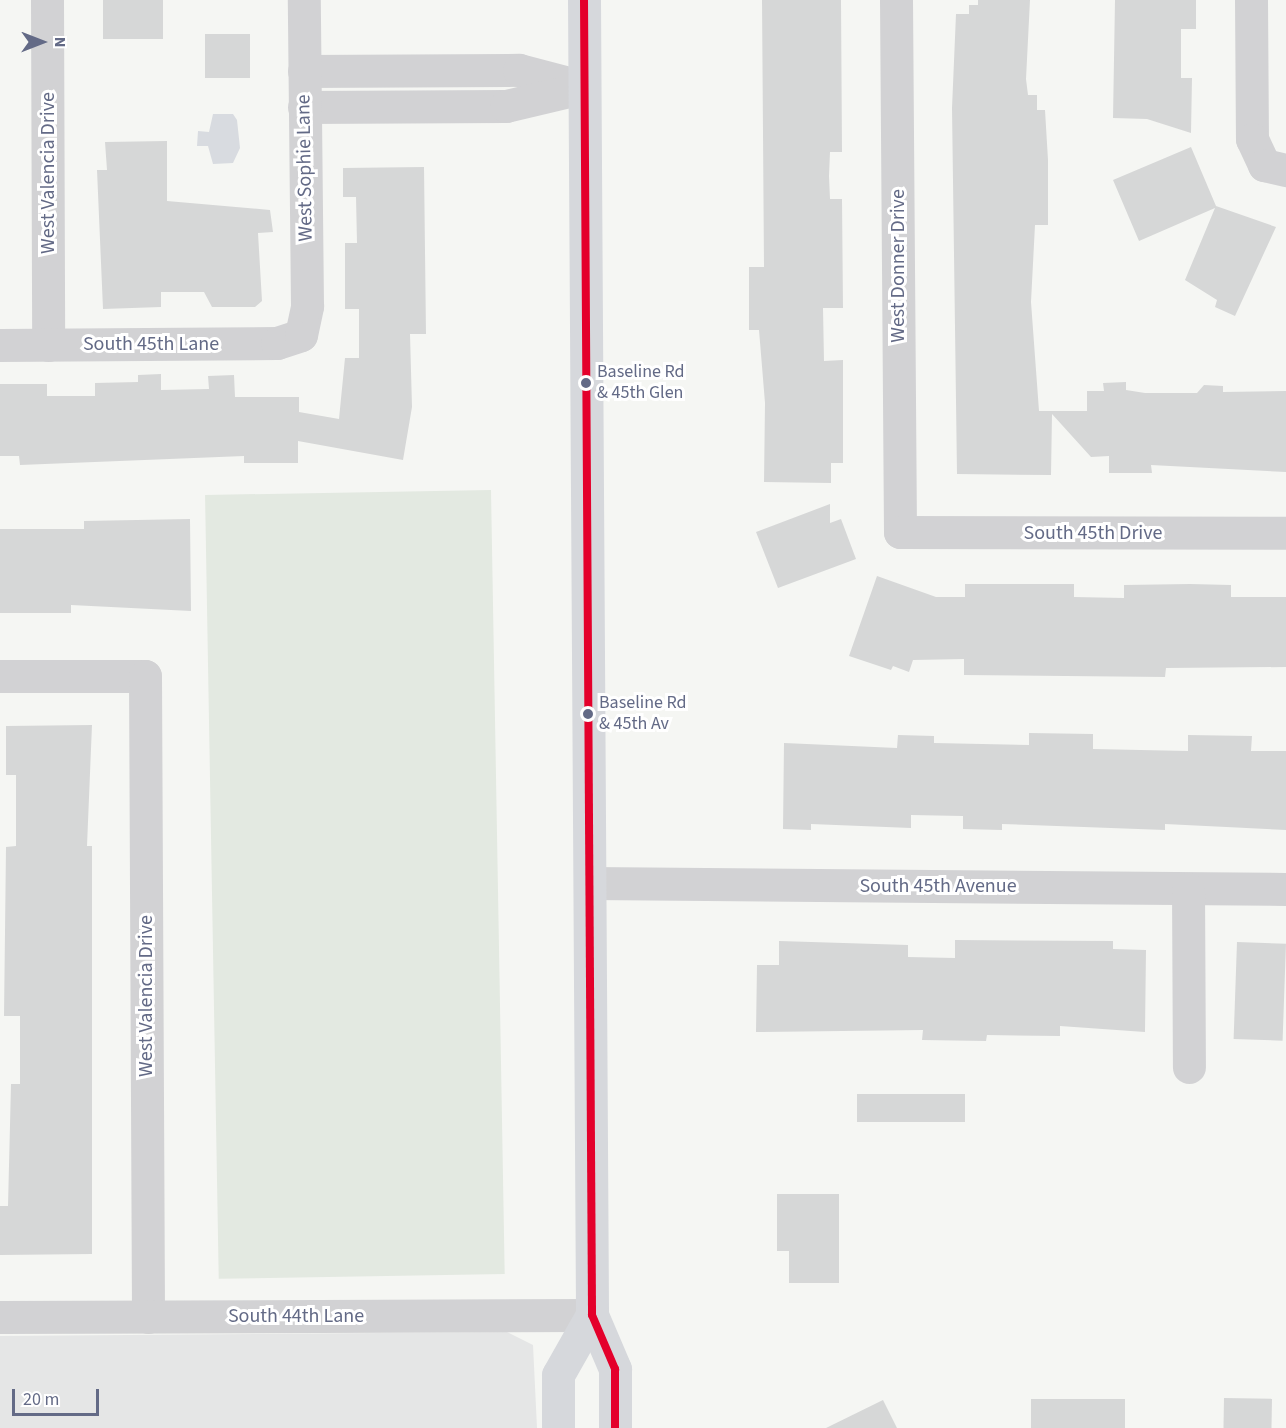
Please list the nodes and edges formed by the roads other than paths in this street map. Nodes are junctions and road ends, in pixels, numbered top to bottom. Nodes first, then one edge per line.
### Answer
1 (47, 0) edge
2 (304, 0) edge
3 (584, 0) edge
4 (896, 0) edge
5 (1251, 0) edge
6 (418, 70) junction
7 (304, 71) junction
8 (584, 87) junction
9 (417, 106) junction
10 (304, 107) junction
11 (1275, 168) edge
12 (301, 334) joint
13 (0, 345) edge
14 (48, 345) junction
15 (900, 532) joint
16 (1286, 533) edge
17 (0, 676) edge
18 (590, 883) junction
19 (1188, 888) junction
20 (1286, 889) edge
21 (1189, 1067) dead end
22 (592, 1315) junction
23 (0, 1317) edge
24 (147, 1317) junction
25 (558, 1428) edge
26 (615, 1428) edge

1 - 14 street, West Valencia Drive
2 - 7 street, West Sophie Lane
3 - 8 main road
4 - 15 street, West Donner Drive
5 - 11 street
6 - 7 street
6 - 8 street
6 - 9 street
7 - 10 street, West Sophie Lane
8 - 9 street
8 - 18 main road
9 - 10 street
10 - 12 street, West Sophie Lane
12 - 14 street, South 45th Lane
13 - 14 street, South 45th Lane
15 - 16 street, South 45th Drive
17 - 24 street, West Valencia Drive
18 - 19 street, South 45th Avenue
18 - 22 main road
19 - 20 street, South 45th Avenue
19 - 21 street
22 - 24 street, South 44th Lane
22 - 25 main road
22 - 26 main road
23 - 24 street, South 44th Lane

